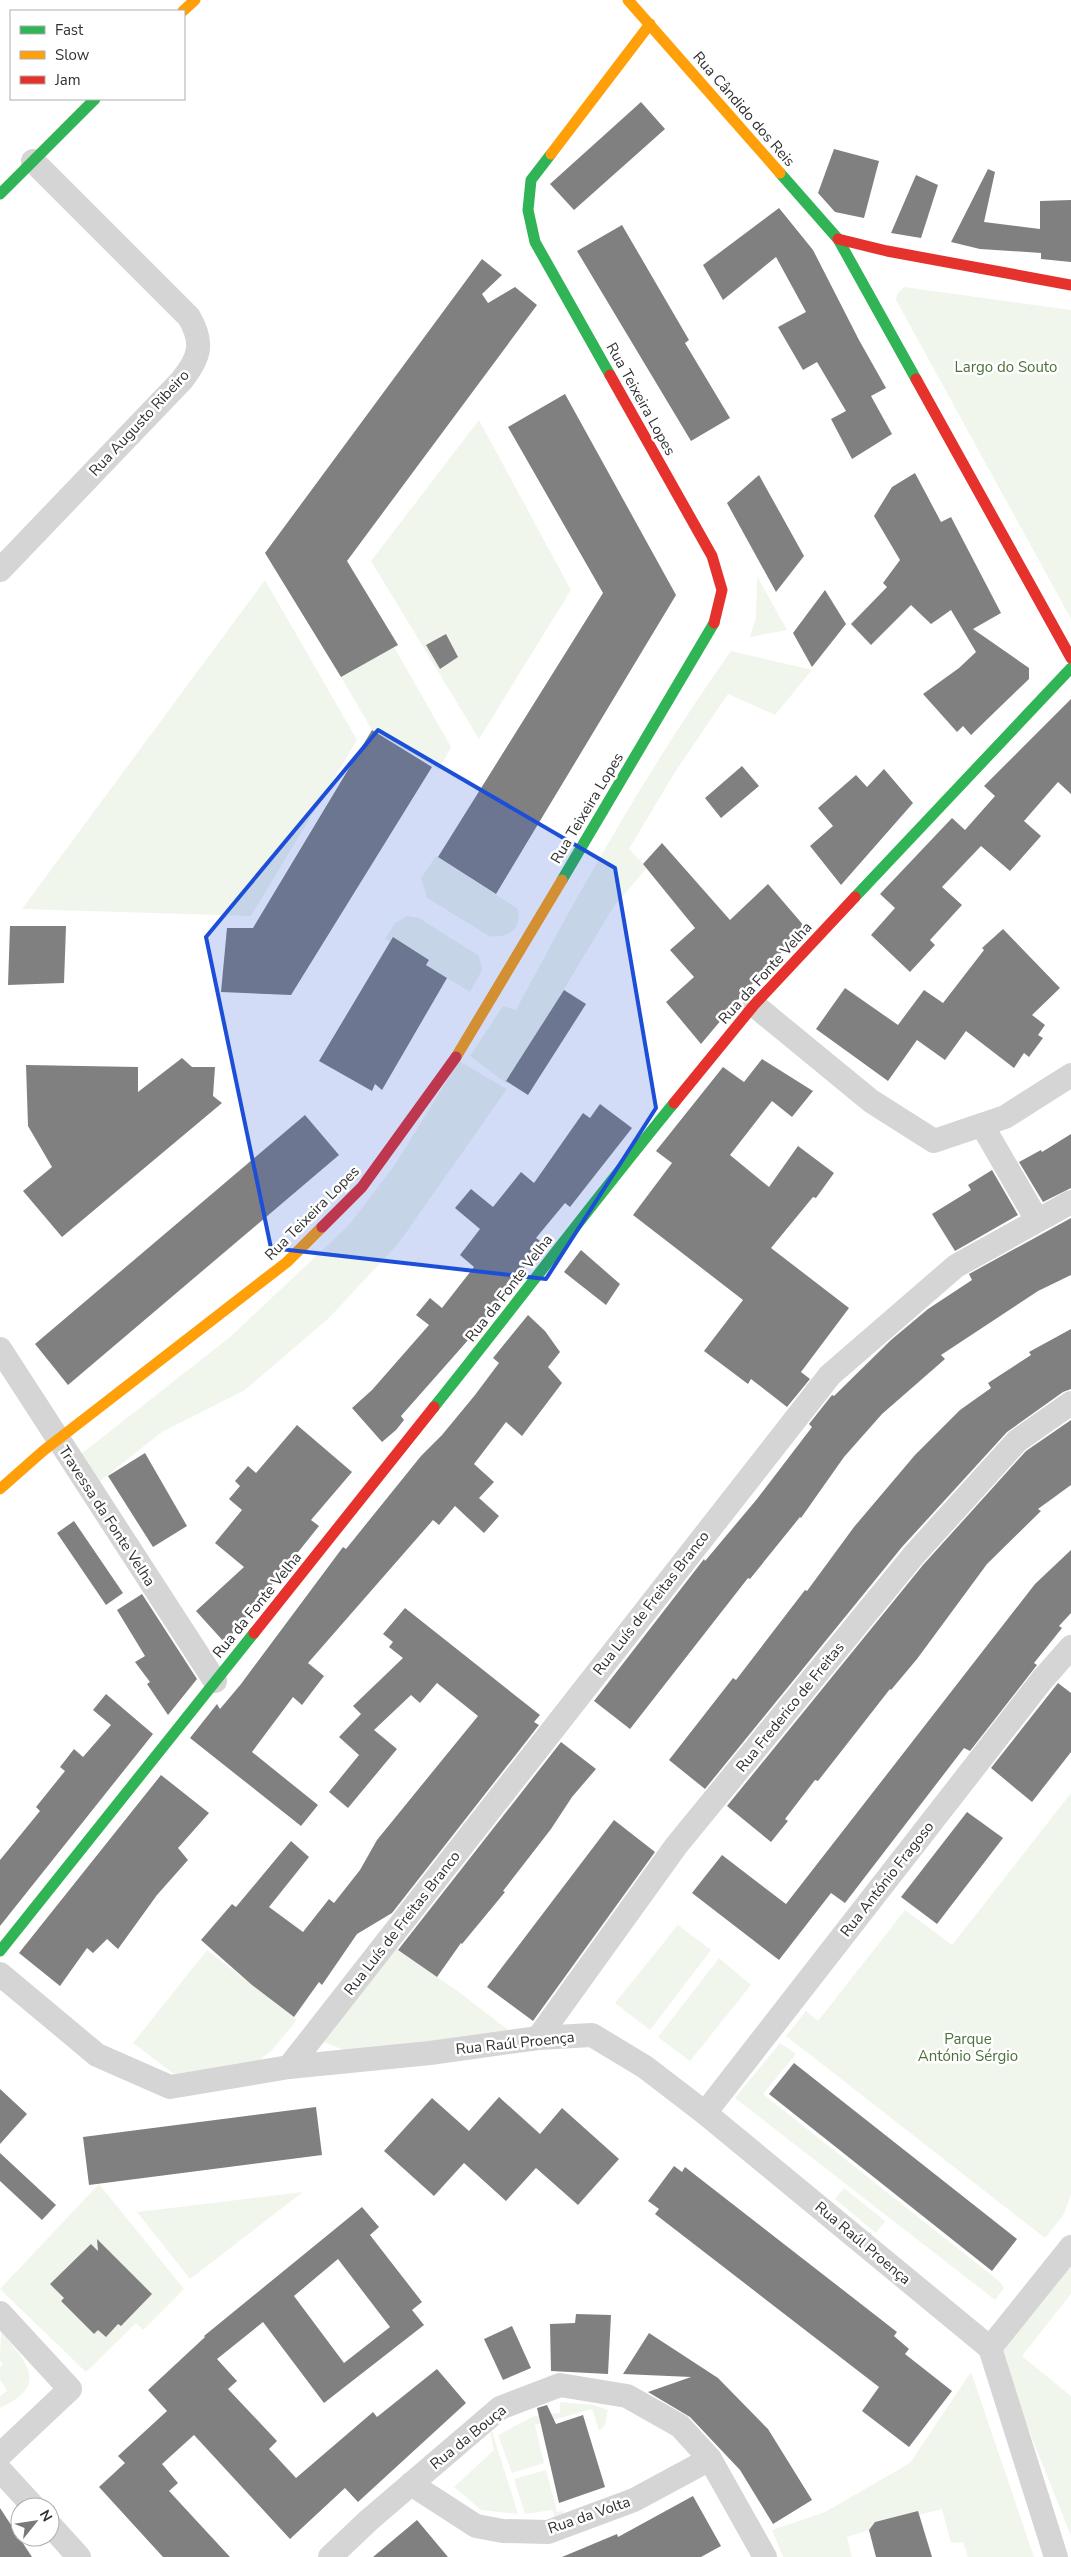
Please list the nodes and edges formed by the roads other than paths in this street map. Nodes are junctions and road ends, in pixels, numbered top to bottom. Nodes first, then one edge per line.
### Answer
1 (195, 0) edge
2 (628, 0) edge
3 (184, 10) edge
4 (650, 24) junction
5 (94, 100) edge
6 (33, 161) junction
7 (0, 194) edge
8 (838, 239) junction
9 (887, 251) junction
10 (1071, 284) edge
11 (865, 291) junction
12 (0, 570) edge
13 (1071, 658) edge
14 (1071, 668) edge
15 (754, 1005) junction
16 (1071, 1075) edge
17 (982, 1125) junction
18 (1071, 1202) edge
19 (1037, 1220) junction
20 (0, 1349) edge
21 (1071, 1403) edge
22 (57, 1440) junction
23 (0, 1489) edge
24 (1071, 1647) edge
25 (215, 1681) junction
26 (0, 1951) edge
27 (0, 1974) edge
28 (538, 2038) junction
29 (289, 2067) junction
30 (706, 2113) junction
31 (1071, 2247) edge
32 (0, 2313) edge
33 (990, 2348) junction
34 (0, 2455) edge
35 (710, 2459) junction
36 (0, 2470) edge
37 (411, 2484) junction
38 (25, 2497) edge
39 (60, 2536) edge
40 (79, 2557) edge
41 (330, 2557) edge
42 (765, 2557) edge
43 (1056, 2557) edge

1 - 3 street
2 - 4 street, Rua Cândido dos Reis
4 - 8 street, Rua Cândido dos Reis
4 - 22 street, Rua Teixeira Lopes
5 - 6 street
6 - 7 street
6 - 12 street, Rua Augusto Ribeiro
8 - 9 street
8 - 11 street
9 - 10 street
9 - 11 street
11 - 13 street
14 - 15 street, Rua da Fonte Velha
15 - 17 street
15 - 25 street, Rua da Fonte Velha
16 - 17 street
17 - 19 street
18 - 19 street, Rua Luís de Freitas Branco
19 - 29 street, Rua Luís de Freitas Branco
20 - 22 street, Travessa da Fonte Velha
21 - 28 street, Rua Frederico de Freitas
22 - 23 street, Rua Teixeira Lopes
22 - 25 street, Travessa da Fonte Velha
24 - 30 street, Rua António Fragoso
25 - 26 street, Rua da Fonte Velha
27 - 29 street, Rua Raúl Proença
28 - 29 street, Rua Raúl Proença
28 - 30 street, Rua Raúl Proença
30 - 33 street, Rua Raúl Proença
31 - 33 street
32 - 34 street
33 - 43 street
35 - 37 street, Rua da Volta
35 - 37 street, Rua da Bouça
35 - 42 street, Rua da Bouça
36 - 38 street
37 - 41 street, Rua da Bouça
39 - 40 street

